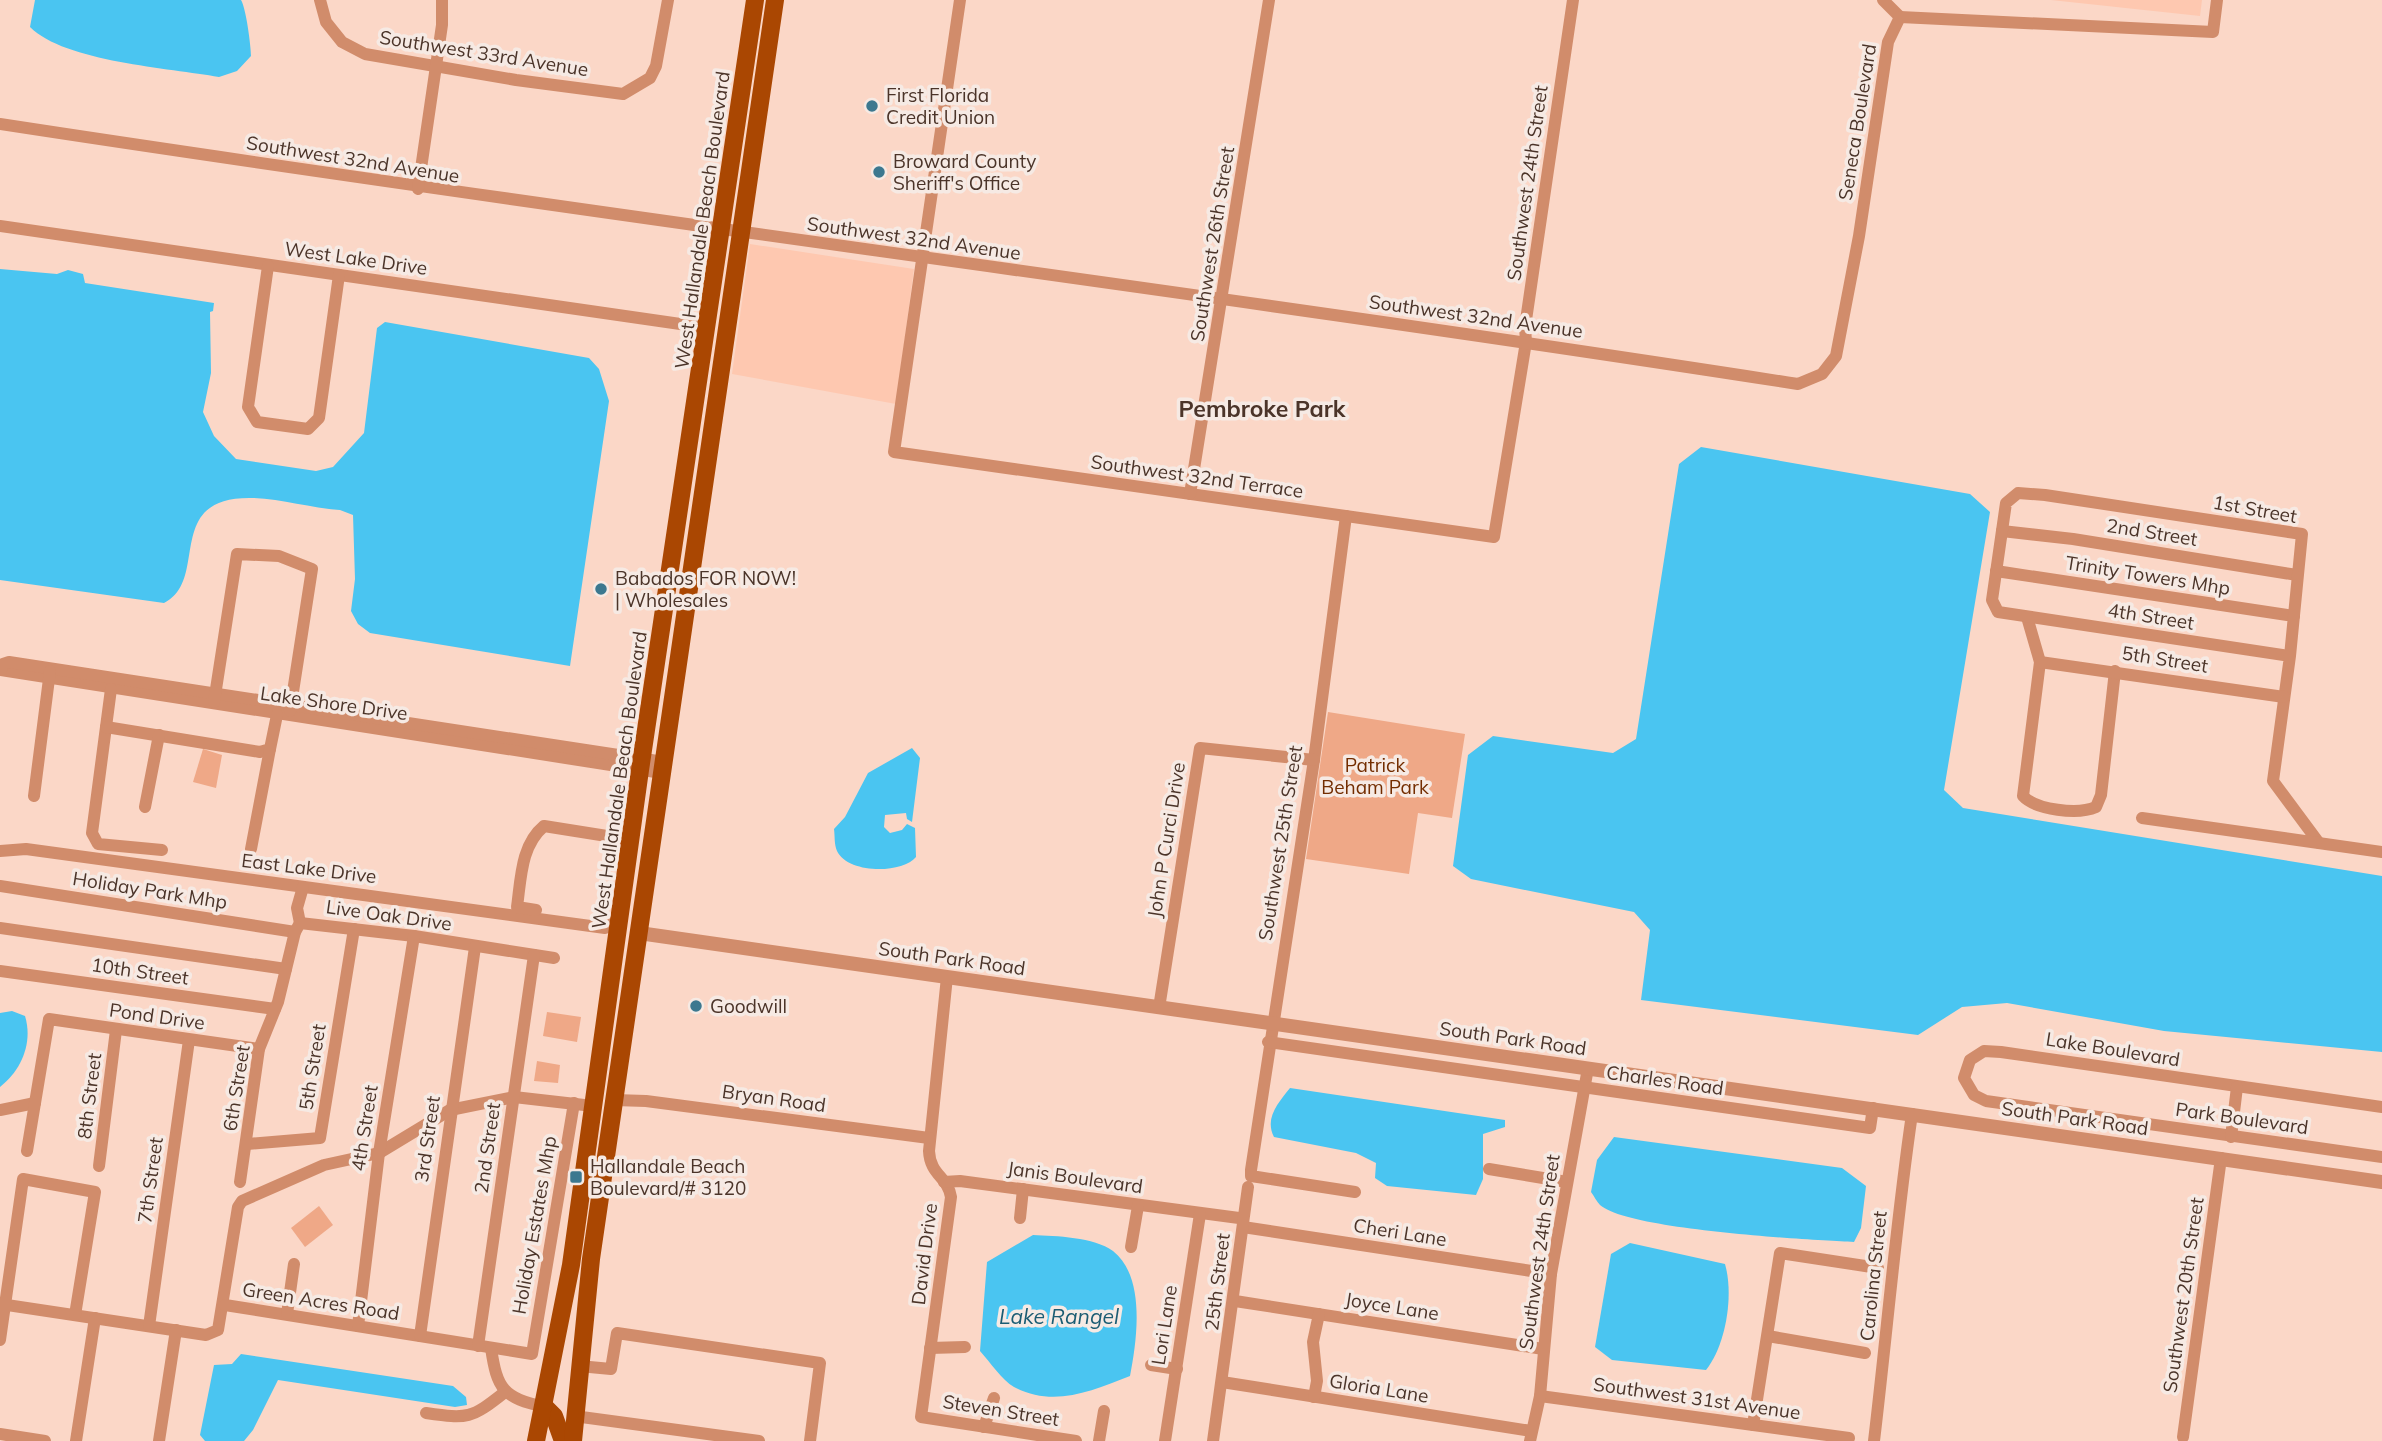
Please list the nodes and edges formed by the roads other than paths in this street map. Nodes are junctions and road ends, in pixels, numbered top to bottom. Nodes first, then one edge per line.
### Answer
1 (320, 0) edge
2 (442, 0) edge
3 (668, 0) edge
4 (755, 0) edge
5 (766, 0) edge
6 (775, 0) edge
7 (960, 0) edge
8 (1269, 0) edge
9 (1573, 0) edge
10 (1883, 0) edge
11 (2217, 0) edge
12 (1900, 17) junction
13 (435, 67) junction
14 (764, 77) junction
15 (0, 124) edge
16 (418, 189) junction
17 (0, 226) edge
18 (722, 231) junction
19 (741, 234) junction
20 (922, 258) junction
21 (268, 266) junction
22 (339, 275) junction
23 (1223, 300) junction
24 (708, 328) junction
25 (1526, 342) junction
26 (1822, 374) joint
27 (692, 431) junction
28 (1190, 494) junction
29 (1346, 516) junction
30 (2001, 531) junction
31 (1494, 537) joint
32 (694, 552) junction
33 (674, 554) junction
34 (1996, 571) junction
35 (2297, 575) junction
36 (2007, 614) joint
37 (2294, 616) junction
38 (2027, 617) junction
39 (2290, 656) junction
40 (2040, 662) junction
41 (0, 670) edge
42 (2115, 671) junction
43 (50, 674) junction
44 (675, 679) junction
45 (106, 684) junction
46 (2284, 697) junction
47 (214, 700) junction
48 (286, 712) junction
49 (106, 727) junction
50 (159, 735) junction
51 (270, 749) junction
52 (1314, 760) junction
53 (641, 764) junction
54 (663, 767) junction
55 (34, 796) dead end
56 (145, 807) dead end
57 (2142, 818) dead end
58 (632, 840) junction
59 (2319, 843) junction
60 (162, 849) dead end
61 (251, 849) dead end
62 (0, 851) edge
63 (2382, 852) edge
64 (0, 886) edge
65 (303, 887) junction
66 (615, 924) junction
67 (0, 928) edge
68 (298, 928) junction
69 (354, 929) junction
70 (639, 933) junction
71 (414, 936) junction
72 (475, 947) junction
73 (534, 956) junction
74 (554, 958) dead end
75 (286, 969) junction
76 (0, 971) edge
77 (947, 977) junction
78 (277, 1006) junction
79 (1159, 1008) junction
80 (1271, 1023) junction
81 (116, 1030) junction
82 (189, 1040) junction
83 (1268, 1042) junction
84 (260, 1048) junction
85 (1588, 1068) junction
86 (2237, 1087) junction
87 (1584, 1089) junction
88 (1975, 1095) joint
89 (514, 1097) junction
90 (614, 1100) junction
91 (35, 1103) junction
92 (574, 1103) junction
93 (593, 1106) junction
94 (2382, 1107) edge
95 (1873, 1108) junction
96 (0, 1110) edge
97 (450, 1110) junction
98 (1912, 1114) junction
99 (2231, 1137) junction
100 (929, 1138) junction
101 (247, 1144) junction
102 (27, 1151) dead end
103 (379, 1153) junction
104 (607, 1155) junction
105 (2382, 1157) edge
106 (2221, 1158) junction
107 (99, 1166) dead end
108 (1489, 1169) dead end
109 (1250, 1181) junction
110 (240, 1182) dead end
111 (944, 1182) junction
112 (1567, 1182) junction
113 (2382, 1182) edge
114 (1023, 1189) junction
115 (1355, 1192) dead end
116 (1138, 1206) junction
117 (1200, 1214) junction
118 (1020, 1218) dead end
119 (1241, 1223) junction
120 (1131, 1247) dead end
121 (294, 1264) dead end
122 (1878, 1268) dead end
123 (1551, 1275) junction
124 (1235, 1301) junction
125 (2, 1305) edge
126 (225, 1305) junction
127 (287, 1314) junction
128 (1319, 1314) junction
129 (75, 1315) junction
130 (95, 1318) junction
131 (149, 1326) junction
132 (358, 1326) junction
133 (176, 1330) junction
134 (420, 1336) junction
135 (1768, 1336) junction
136 (0, 1340) edge
137 (484, 1347) junction
138 (965, 1347) dead end
139 (930, 1348) junction
140 (1543, 1349) junction
141 (1865, 1353) dead end
142 (532, 1354) joint
143 (554, 1354) junction
144 (1151, 1365) dead end
145 (579, 1366) junction
146 (1177, 1369) junction
147 (1222, 1382) junction
148 (505, 1392) junction
149 (1540, 1396) junction
150 (1314, 1397) junction
151 (994, 1398) dead end
152 (545, 1407) junction
153 (1104, 1411) dead end
154 (426, 1413) dead end
155 (574, 1416) junction
156 (921, 1417) joint
157 (1753, 1425) junction
158 (984, 1427) junction
159 (0, 1434) edge
160 (1507, 1434) edge
161 (1531, 1436) edge
162 (1849, 1437) dead end
163 (2183, 1437) dead end
164 (45, 1441) edge
165 (76, 1441) edge
166 (159, 1441) edge
167 (536, 1441) edge
168 (563, 1441) edge
169 (573, 1441) edge
170 (759, 1441) edge
171 (810, 1441) edge
172 (1076, 1441) edge
173 (1099, 1441) edge
174 (1165, 1441) edge
175 (1213, 1441) edge
176 (1874, 1441) edge

1 - 13 street, Southwest 33rd Avenue
2 - 13 street
3 - 13 street, Southwest 33rd Avenue
4 - 18 main road, West Hallandale Beach Boulevard
5 - 14 main road
6 - 14 main road, West Hallandale Beach Boulevard
7 - 20 street
8 - 23 street, Southwest 26th Street
9 - 25 street, Southwest 24th Street
10 - 12 street
11 - 12 street
12 - 26 street, Seneca Boulevard
13 - 16 street
14 - 19 main road, West Hallandale Beach Boulevard
15 - 16 street, Southwest 32nd Avenue
16 - 18 street, Southwest 32nd Avenue
17 - 21 street, West Lake Drive
18 - 19 street, Southwest 32nd Avenue
18 - 24 main road, West Hallandale Beach Boulevard
19 - 20 street, Southwest 32nd Avenue
19 - 32 main road, West Hallandale Beach Boulevard
20 - 23 street, Southwest 32nd Avenue
20 - 28 street, Southwest 32nd Terrace
21 - 22 street, West Lake Drive
21 - 22 street
22 - 24 street, West Lake Drive
23 - 25 street, Southwest 32nd Avenue
23 - 28 street, Southwest 26th Street
24 - 27 main road, West Hallandale Beach Boulevard
25 - 26 street, Southwest 32nd Avenue
25 - 31 street, Southwest 24th Street
27 - 32 main road
27 - 33 main road, West Hallandale Beach Boulevard
28 - 29 street, Southwest 32nd Terrace
29 - 31 street, Southwest 32nd Terrace
29 - 52 street, Southwest 25th Street
30 - 34 street, 1st Street
30 - 35 street, 2nd Street
30 - 35 street, 1st Street
32 - 44 main road, West Hallandale Beach Boulevard
33 - 44 main road
33 - 53 main road, West Hallandale Beach Boulevard
34 - 36 street, 1st Street
34 - 37 street, Trinity Towers Mhp
35 - 37 street, 1st Street
36 - 38 street, 4th Street
37 - 39 street, 1st Street
38 - 39 street, 4th Street
38 - 40 street
39 - 46 street, 1st Street
40 - 42 street, 5th Street
40 - 42 street
41 - 43 street
42 - 46 street, 5th Street
43 - 45 street
43 - 55 street
44 - 54 main road, West Hallandale Beach Boulevard
45 - 47 street, Lake Shore Drive
45 - 49 street
46 - 59 street, 1st Street
47 - 48 street, Lake Shore Drive
47 - 48 street
48 - 51 street
48 - 53 street, Lake Shore Drive
49 - 50 street
49 - 60 street
50 - 51 street
50 - 56 street
51 - 61 street
52 - 79 street, John P Curci Drive
52 - 80 street, Southwest 25th Street
53 - 54 street, Lake Shore Drive
53 - 58 main road, West Hallandale Beach Boulevard
54 - 70 main road, West Hallandale Beach Boulevard
57 - 59 street
58 - 66 main road, West Hallandale Beach Boulevard
58 - 66 street
59 - 63 street
62 - 65 street, East Lake Drive
64 - 68 street, Holiday Park Mhp
65 - 66 street, East Lake Drive
65 - 68 street
66 - 70 street
66 - 93 main road, West Hallandale Beach Boulevard
67 - 75 street
68 - 69 street, Live Oak Drive
68 - 75 street
69 - 71 street, Live Oak Drive
69 - 101 street, 5th Street
70 - 77 street, South Park Road
70 - 90 main road, West Hallandale Beach Boulevard
71 - 72 street, Live Oak Drive
71 - 103 street, 4th Street
72 - 73 street, Live Oak Drive
72 - 97 street, 3rd Street
73 - 74 street, Live Oak Drive
73 - 89 street, 2nd Street
75 - 78 street
76 - 78 street, 10th Street
77 - 79 street, South Park Road
77 - 100 street, David Drive
78 - 84 street, 6th Street
79 - 80 street, South Park Road
80 - 83 street, Southwest 25th Street
80 - 85 street, South Park Road
81 - 82 street, Pond Drive
81 - 91 street, Pond Drive
81 - 107 street, 8th Street
82 - 84 street, Pond Drive
82 - 131 street, 7th Street
83 - 87 street, Charles Road
83 - 109 street, Southwest 25th Street
84 - 101 street, 6th Street
85 - 87 street, Southwest 24th Street
85 - 95 street, South Park Road
86 - 88 street, Lake Boulevard
86 - 94 street, Lake Boulevard
86 - 99 street
87 - 95 street, Charles Road
87 - 112 street, Southwest 24th Street
88 - 99 street, Park Boulevard
89 - 92 street
89 - 97 street
89 - 137 street, 2nd Street
90 - 100 street, Bryan Road
90 - 104 main road, West Hallandale Beach Boulevard
91 - 96 street
91 - 102 street
92 - 93 street
92 - 142 street, Holiday Estates Mhp
93 - 104 main road
93 - 143 main road, West Hallandale Beach Boulevard
95 - 98 street, South Park Road
97 - 103 street
97 - 134 street, 3rd Street
98 - 106 street, South Park Road
98 - 176 street, Carolina Street
99 - 105 street, Park Boulevard
100 - 111 street, David Drive
101 - 110 street, 6th Street
103 - 126 street
103 - 132 street, 4th Street
104 - 145 main road, West Hallandale Beach Boulevard
106 - 113 street, South Park Road
106 - 163 street, Southwest 20th Street
108 - 112 street
109 - 115 street
109 - 119 street, 25th Street
111 - 114 street, Janis Boulevard
111 - 139 street, David Drive
112 - 123 street, Southwest 24th Street
114 - 116 street, Janis Boulevard
114 - 118 street
116 - 117 street, Janis Boulevard
116 - 120 street
117 - 119 street, Cheri Lane
117 - 146 street, Lori Lane
119 - 123 street, Cheri Lane
119 - 124 street, 25th Street
121 - 127 street
122 - 135 street
123 - 140 street, Southwest 24th Street
124 - 128 street, Joyce Lane
124 - 147 street, 25th Street
125 - 129 street, Green Acres Road
125 - 129 street
125 - 136 street
126 - 127 street, Green Acres Road
126 - 133 street, Green Acres Road
127 - 132 street, Green Acres Road
128 - 140 street, Joyce Lane
128 - 150 street
129 - 130 street, Green Acres Road
130 - 131 street, Green Acres Road
130 - 165 street
131 - 133 street, Green Acres Road
132 - 134 street, Green Acres Road
133 - 166 street
134 - 137 street, Green Acres Road
135 - 141 street
135 - 157 street
137 - 142 street, Green Acres Road
137 - 148 street
138 - 139 street
139 - 156 street, David Drive
140 - 149 street, Southwest 24th Street
143 - 152 main road, West Hallandale Beach Boulevard
143 - 155 main road
144 - 146 street
145 - 155 main road, West Hallandale Beach Boulevard
145 - 171 street
146 - 174 street, Lori Lane
147 - 150 street, Gloria Lane
147 - 175 street, 25th Street
148 - 152 street
148 - 154 street
149 - 157 street, Southwest 31st Avenue
149 - 161 street, Southwest 24th Street
150 - 160 street, Gloria Lane
151 - 158 street
152 - 167 main road, West Hallandale Beach Boulevard
152 - 168 main road
153 - 173 street
155 - 169 main road, West Hallandale Beach Boulevard
155 - 170 street
156 - 158 street, Steven Street
157 - 162 street, Southwest 31st Avenue
158 - 172 street, Steven Street
159 - 164 street
160 - 161 street, Gloria Lane

